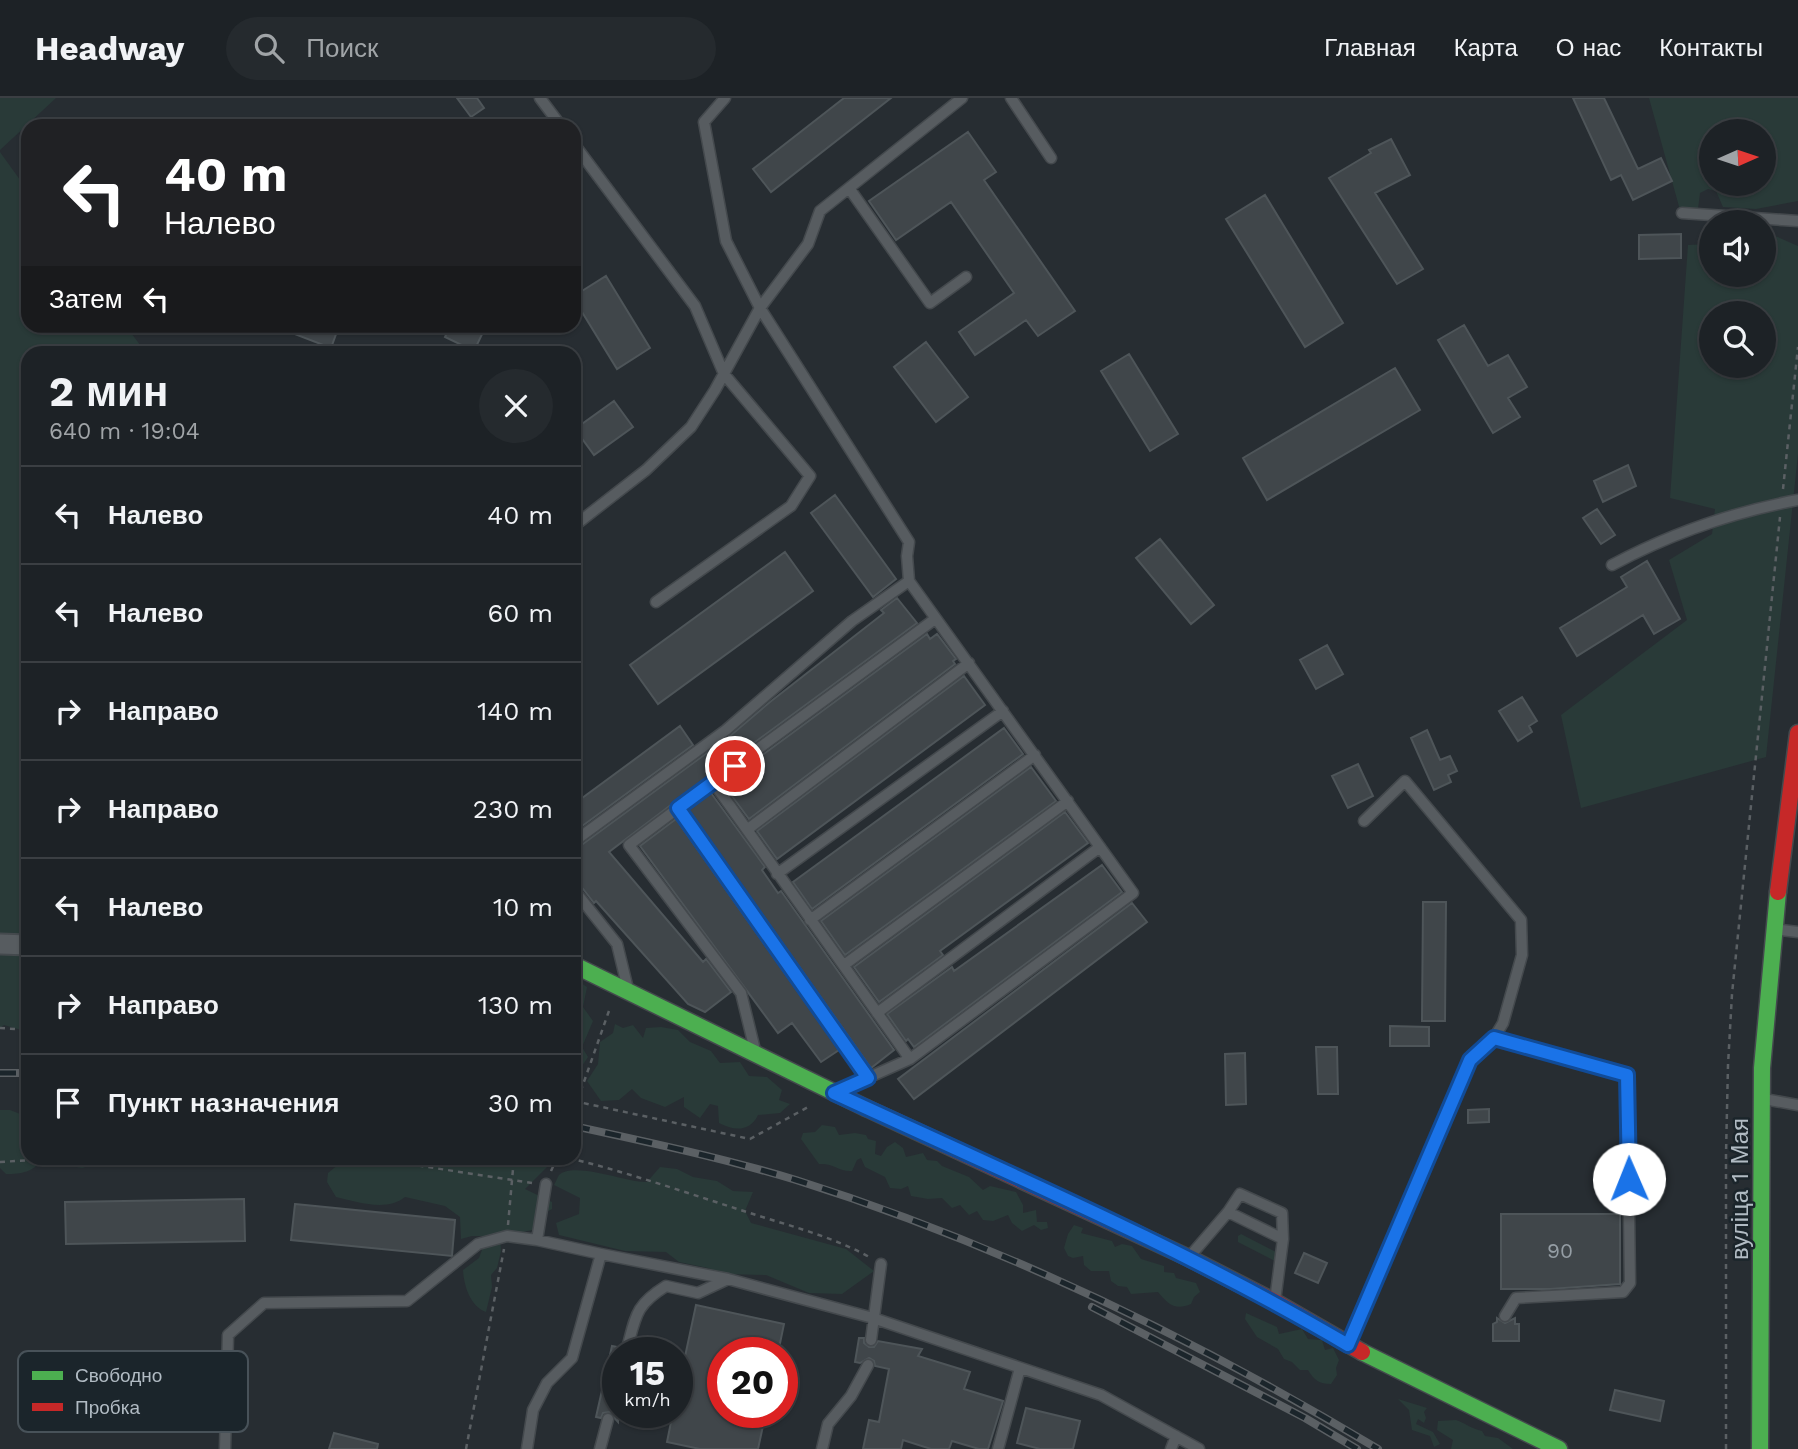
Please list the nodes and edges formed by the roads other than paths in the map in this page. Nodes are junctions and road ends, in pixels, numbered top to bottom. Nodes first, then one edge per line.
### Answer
1 (540, 98) edge
2 (725, 98) edge
3 (962, 98) edge
4 (1011, 98) edge
5 (554, 119) edge
6 (581, 153) edge
7 (1051, 158) dead end
8 (849, 188) junction
9 (1682, 213) dead end
10 (1798, 221) edge
11 (965, 277) dead end
12 (760, 308) junction
13 (724, 374) junction
14 (1798, 500) edge
15 (581, 521) edge
16 (1612, 565) dead end
17 (909, 581) junction
18 (656, 603) dead end
19 (935, 619) junction
20 (969, 663) junction
21 (1003, 711) junction
22 (1798, 733) edge
23 (1035, 755) junction
24 (713, 782) junction
25 (1068, 801) junction
26 (678, 808) junction
27 (1364, 821) dead end
28 (748, 829) junction
29 (581, 836) edge
30 (1100, 847) junction
31 (777, 874) junction
32 (581, 899) edge
33 (810, 920) junction
34 (1773, 929) junction
35 (1798, 932) edge
36 (0, 944) edge
37 (21, 945) edge
38 (844, 965) junction
39 (581, 968) edge
40 (629, 991) junction
41 (877, 1013) junction
42 (1494, 1038) junction
43 (755, 1054) junction
44 (910, 1059) junction
45 (868, 1078) junction
46 (834, 1093) junction
47 (1763, 1099) junction
48 (1798, 1105) edge
49 (545, 1184) road end
50 (1228, 1212) junction
51 (1283, 1239) junction
52 (537, 1240) junction
53 (601, 1254) junction
54 (1189, 1258) junction
55 (881, 1264) road end
56 (728, 1279) junction
57 (1275, 1302) junction
58 (1505, 1317) dead end
59 (873, 1318) junction
60 (630, 1337) edge
61 (871, 1340) dead end
62 (1348, 1345) junction
63 (228, 1351) edge
64 (867, 1365) dead end
65 (1020, 1368) junction
66 (606, 1428) edge
67 (1175, 1436) junction
68 (527, 1449) edge
69 (600, 1449) edge
70 (822, 1449) edge
71 (998, 1449) edge
72 (1171, 1449) edge
73 (1199, 1449) edge
74 (1559, 1449) edge
75 (1760, 1449) edge

1 - 5 lane
2 - 12 lane
3 - 8 lane
4 - 7 lane
6 - 13 lane
8 - 11 lane
8 - 12 lane
9 - 10 lane
12 - 13 lane
12 - 17 lane
13 - 15 lane
13 - 18 lane
14 - 16 lane
17 - 19 lane
17 - 29 lane
19 - 20 lane
19 - 24 lane
20 - 21 lane
20 - 28 lane
21 - 23 lane
21 - 31 lane
22 - 34 street, вуліца 1 Мая
23 - 25 lane
23 - 33 lane
24 - 26 lane
24 - 28 lane
25 - 30 lane
25 - 38 lane
26 - 43 lane
26 - 45 lane
27 - 42 lane
28 - 31 lane
30 - 41 lane
30 - 44 lane
31 - 33 lane
32 - 40 lane
33 - 38 lane
34 - 35 lane
34 - 47 street, вуліца 1 Мая
36 - 37 street
38 - 41 lane
39 - 40 street
40 - 43 street
41 - 44 lane
42 - 58 lane
42 - 62 lane
43 - 46 street
44 - 45 lane
45 - 46 lane
46 - 54 street
47 - 48 lane
47 - 75 street, вуліца 1 Мая
49 - 52 lane
50 - 51 lane
50 - 51 lane
50 - 54 lane
51 - 57 lane
52 - 53 lane
52 - 63 lane
53 - 56 lane
53 - 68 lane
54 - 57 street
55 - 59 lane
56 - 59 lane
56 - 60 lane
57 - 62 street
59 - 61 lane
59 - 65 lane
62 - 74 street
64 - 70 lane
65 - 67 lane
65 - 71 lane
66 - 69 lane
67 - 72 lane
67 - 73 lane

